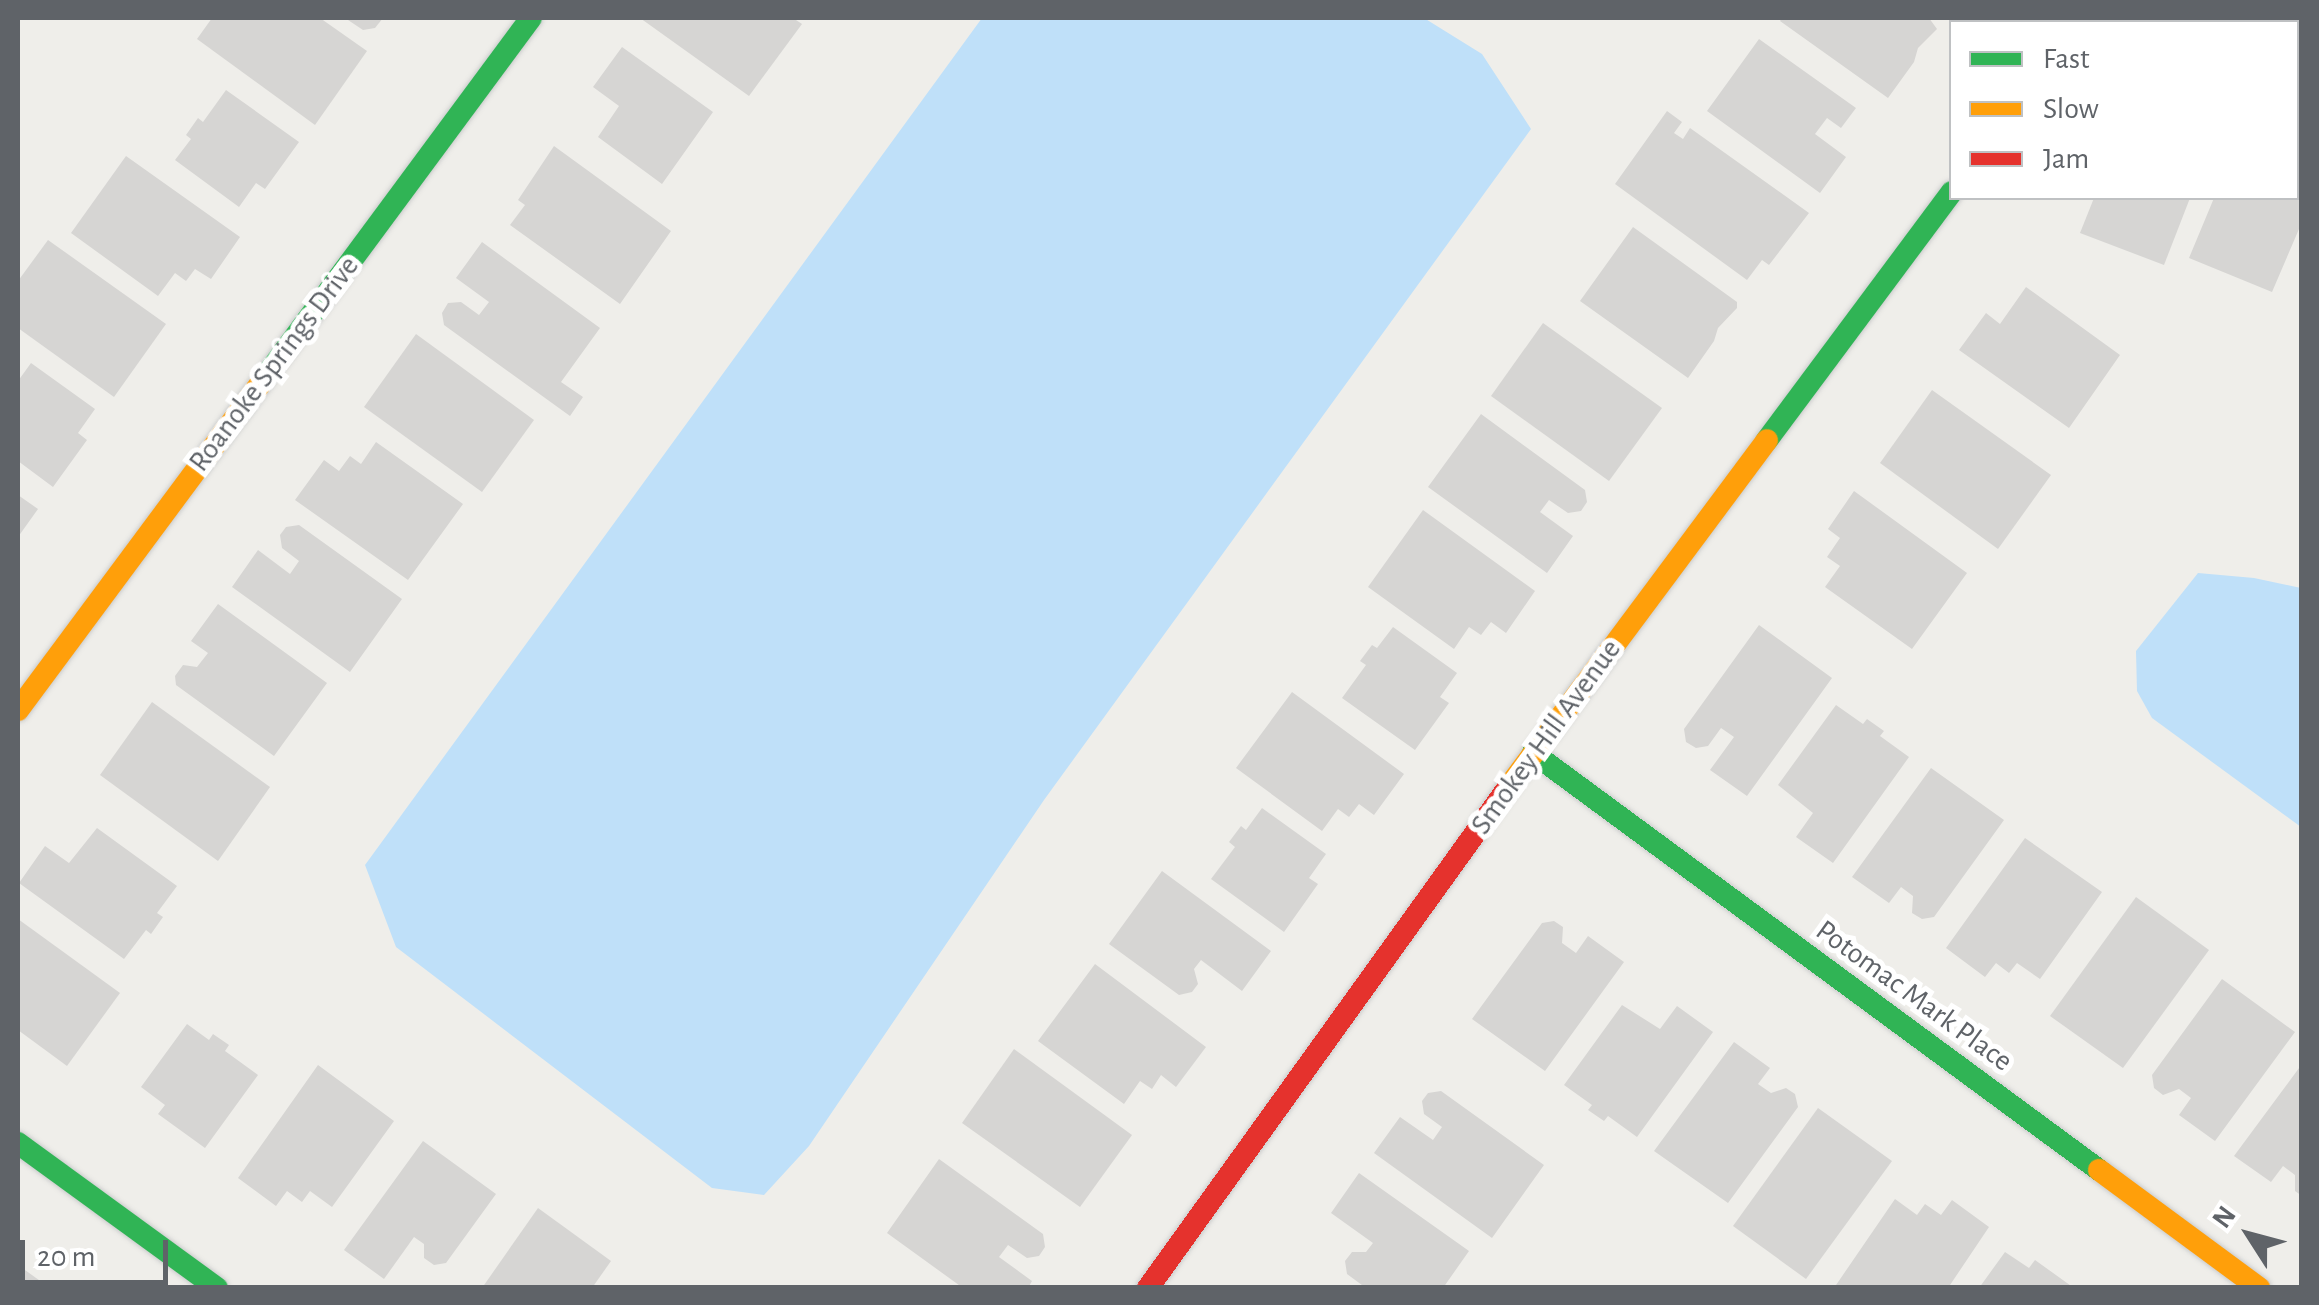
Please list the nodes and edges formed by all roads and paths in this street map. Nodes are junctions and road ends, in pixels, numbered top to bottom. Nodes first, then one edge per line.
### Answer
1 (532, 18) edge
2 (1949, 196) edge
3 (18, 710) edge
4 (1533, 753) junction
5 (18, 1144) edge
6 (217, 1288) edge
7 (1148, 1288) edge
8 (2258, 1288) edge

1 - 3 street, Roanoke Springs Drive
2 - 4 street, Smokey Hill Avenue
4 - 7 street, Smokey Hill Avenue
4 - 8 street, Potomac Mark Place
5 - 6 street

